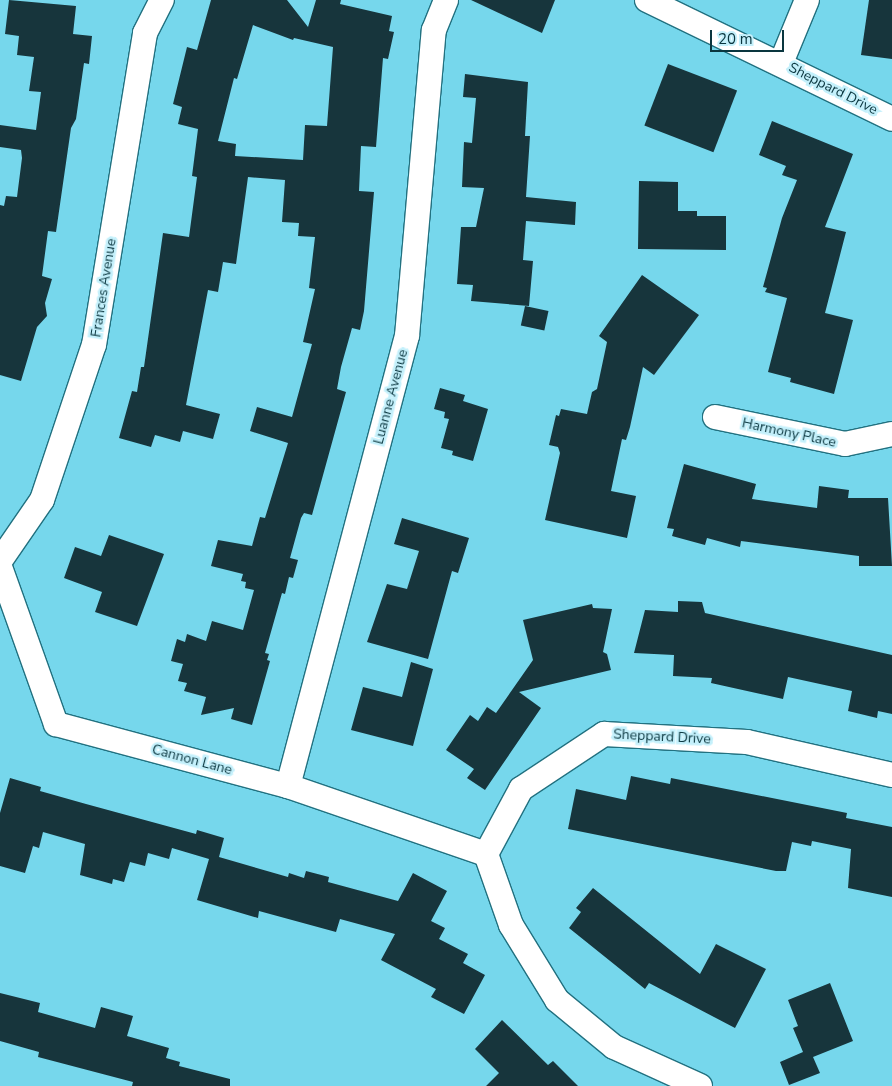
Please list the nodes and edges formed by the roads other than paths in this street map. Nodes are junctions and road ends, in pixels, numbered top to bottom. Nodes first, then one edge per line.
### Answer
1 (162, 0) edge
2 (446, 0) edge
3 (647, 0) edge
4 (806, 0) edge
5 (781, 63) junction
6 (892, 119) edge
7 (715, 417) dead end
8 (892, 434) edge
9 (0, 561) edge
10 (0, 567) edge
11 (892, 775) edge
12 (288, 786) junction
13 (486, 854) junction
14 (700, 1086) edge

1 - 9 street, Frances Avenue
2 - 12 street, Luanne Avenue
3 - 5 street
4 - 5 street, Sheppard Drive
5 - 6 street, Sheppard Drive
7 - 8 street, Harmony Place
10 - 12 street, Cannon Lane
11 - 13 street, Sheppard Drive
12 - 13 street, Cannon Lane
13 - 14 street

